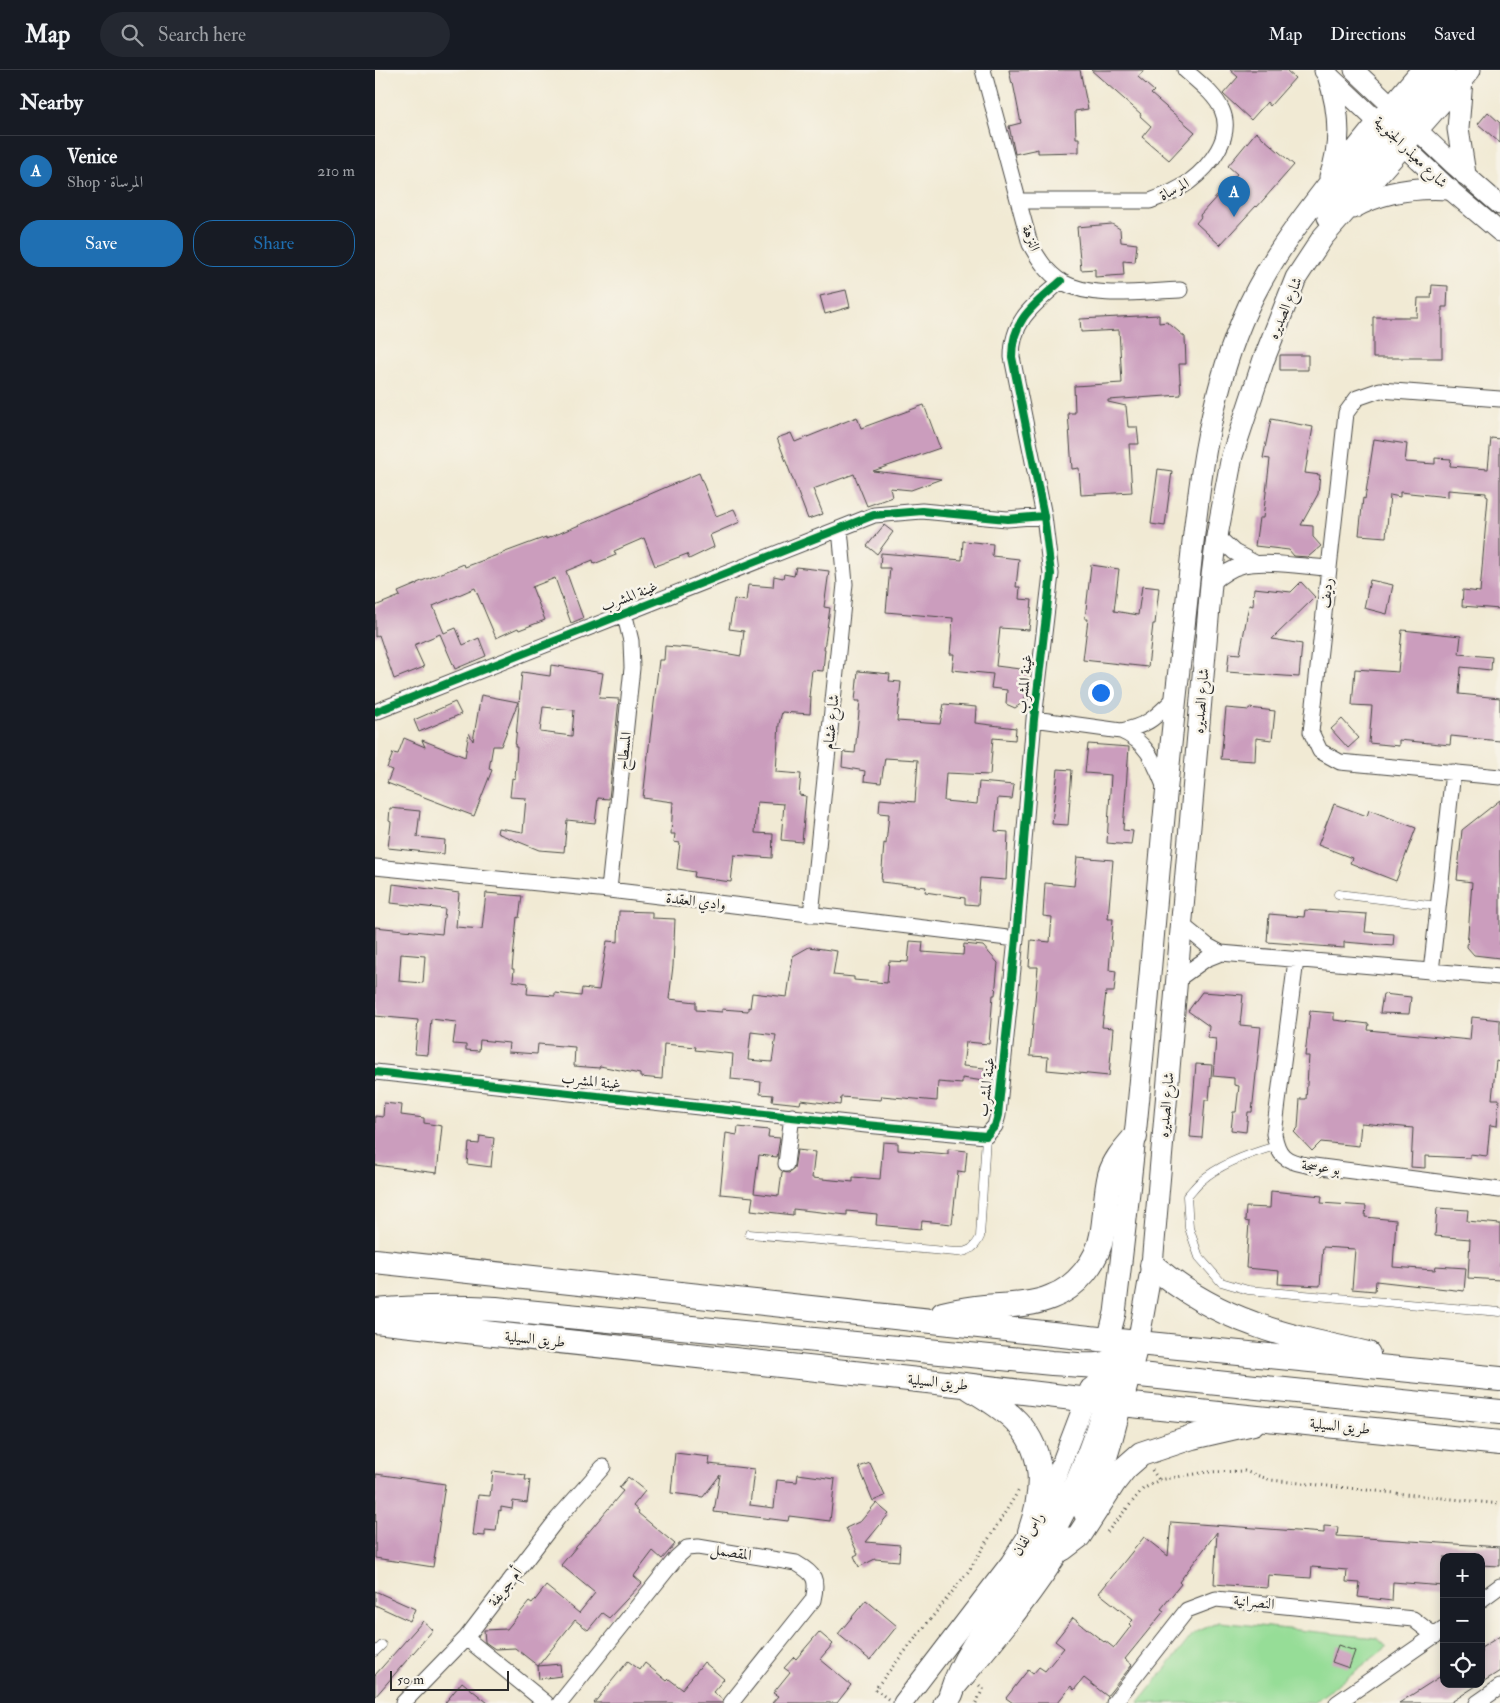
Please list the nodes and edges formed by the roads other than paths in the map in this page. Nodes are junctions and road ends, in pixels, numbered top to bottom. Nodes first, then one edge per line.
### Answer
1 (983, 70) edge
2 (1185, 70) edge
3 (1354, 70) edge
4 (1422, 70) edge
5 (1326, 72) edge
6 (1459, 73) edge
7 (1405, 117) junction
8 (1391, 133) junction
9 (1465, 174) junction
10 (1325, 188) junction
11 (1449, 189) junction
12 (1019, 201) junction
13 (1500, 205) edge
14 (1342, 214) junction
15 (1500, 232) edge
16 (1323, 237) junction
17 (1061, 281) junction
18 (1180, 290) dead end
19 (1500, 399) edge
20 (1044, 516) junction
21 (840, 529) junction
22 (1217, 536) junction
23 (1255, 564) junction
24 (1329, 568) junction
25 (1211, 584) junction
26 (624, 612) junction
27 (1175, 698) junction
28 (375, 712) edge
29 (1034, 719) junction
30 (1121, 731) junction
31 (1453, 772) junction
32 (1500, 777) edge
33 (1166, 792) junction
34 (375, 867) edge
35 (609, 890) junction
36 (1338, 894) dead end
37 (1438, 906) junction
38 (811, 915) junction
39 (1181, 924) junction
40 (1016, 939) junction
41 (1221, 953) junction
42 (1296, 960) junction
43 (1431, 972) junction
44 (1500, 978) edge
45 (1178, 979) junction
46 (375, 1072) edge
47 (792, 1116) junction
48 (986, 1136) junction
49 (1135, 1137) junction
50 (1276, 1146) junction
51 (786, 1164) dead end
52 (1500, 1190) edge
53 (749, 1234) dead end
54 (378, 1260) edge
55 (1152, 1265) junction
56 (375, 1311) edge
57 (1500, 1312) edge
58 (926, 1320) junction
59 (375, 1322) edge
60 (1138, 1343) junction
61 (1113, 1363) junction
62 (1442, 1374) junction
63 (1500, 1379) edge
64 (964, 1385) junction
65 (1105, 1402) junction
66 (1500, 1412) edge
67 (1270, 1418) junction
68 (1500, 1443) edge
69 (603, 1467) dead end
70 (1030, 1532) junction
71 (1062, 1548) junction
72 (1500, 1586) edge
73 (1484, 1598) edge
74 (1439, 1632) edge
75 (466, 1638) junction
76 (382, 1645) dead end
77 (375, 1652) edge
78 (1500, 1687) edge
79 (948, 1700) edge
80 (403, 1703) edge
81 (546, 1703) edge
82 (560, 1703) edge
83 (731, 1703) edge
84 (903, 1703) edge
85 (1114, 1703) edge
86 (1337, 1703) edge
87 (1477, 1703) edge

1 - 12 street, النزهة
2 - 12 street, المرساة
3 - 7 street, شارع معيذر الجنوبية
4 - 7 main road, شارع الصديره
5 - 8 street, شارع معيذر الجنوبية
5 - 10 main road
6 - 7 main road, شارع الصديره
6 - 9 main road
7 - 8 main road, شارع الصديره
7 - 8 main road, شارع الصديره
7 - 9 street, شارع معيذر الجنوبية
8 - 10 main road, شارع الصديره
8 - 11 street, شارع معيذر الجنوبية
8 - 14 main road, شارع الصديره
8 - 16 main road
9 - 13 street, شارع معيذر الجنوبية
10 - 27 main road, شارع الصديره
11 - 14 main road
11 - 15 street, شارع معيذر الجنوبية
12 - 17 street, النزهة
14 - 16 main road, شارع الصديره
16 - 22 main road, شارع الصديره
17 - 18 street, النزهة
17 - 20 street, غينة المشرب
19 - 24 street, رديف
20 - 21 street, غينة المشرب
20 - 29 street, غينة المشرب
21 - 26 street, غينة المشرب
21 - 38 street, شارع غشام
22 - 23 street
22 - 25 main road, شارع الصديره
23 - 24 street
23 - 25 street
24 - 31 street, رديف
25 - 39 main road, شارع الصديره
26 - 28 street, غينة المشرب
26 - 35 street, المسطاح
27 - 30 street
27 - 33 main road, شارع الصديره
29 - 30 street, غينة المشرب
29 - 40 street, غينة المشرب
30 - 33 street, غينة المشرب
31 - 32 street, رديف
31 - 37 street
33 - 49 main road, شارع الصديره
34 - 35 street, وادي العقدة
35 - 38 street, وادي العقدة
36 - 37 lane
37 - 43 street
38 - 40 street, وادي العقدة
39 - 41 street
39 - 45 main road, شارع الصديره
40 - 48 street, غينة المشرب
41 - 42 street
41 - 45 street
42 - 43 street
42 - 50 street
43 - 44 street
45 - 55 main road, شارع الصديره
46 - 47 street, غينة المشرب
47 - 48 street, غينة المشرب
47 - 51 street
48 - 53 lane
49 - 58 main road
49 - 61 main road, شارع الصديره
50 - 52 street, بو عوسجة
50 - 57 lane
54 - 58 main road
55 - 60 main road, شارع الصديره
55 - 62 main road
56 - 61 main road
58 - 61 main road
59 - 64 main road, طريق السيلية
60 - 61 main road
60 - 61 main road, شارع الصديره
60 - 62 main road
61 - 65 main road
61 - 66 main road
62 - 63 main road
64 - 65 main road, طريق السيلية
64 - 70 main road
65 - 67 main road, طريق السيلية
65 - 70 street, راس لفان
65 - 71 street
65 - 79 main road
67 - 68 main road, طريق السيلية
67 - 71 main road
69 - 75 street, أم جويفة
70 - 84 street, راس لفان
71 - 79 street
72 - 73 street
74 - 85 street, النصرانية
74 - 86 street
75 - 80 street, أم جويفة
75 - 81 street
76 - 77 lane
78 - 87 street
82 - 83 street, المقصمل

